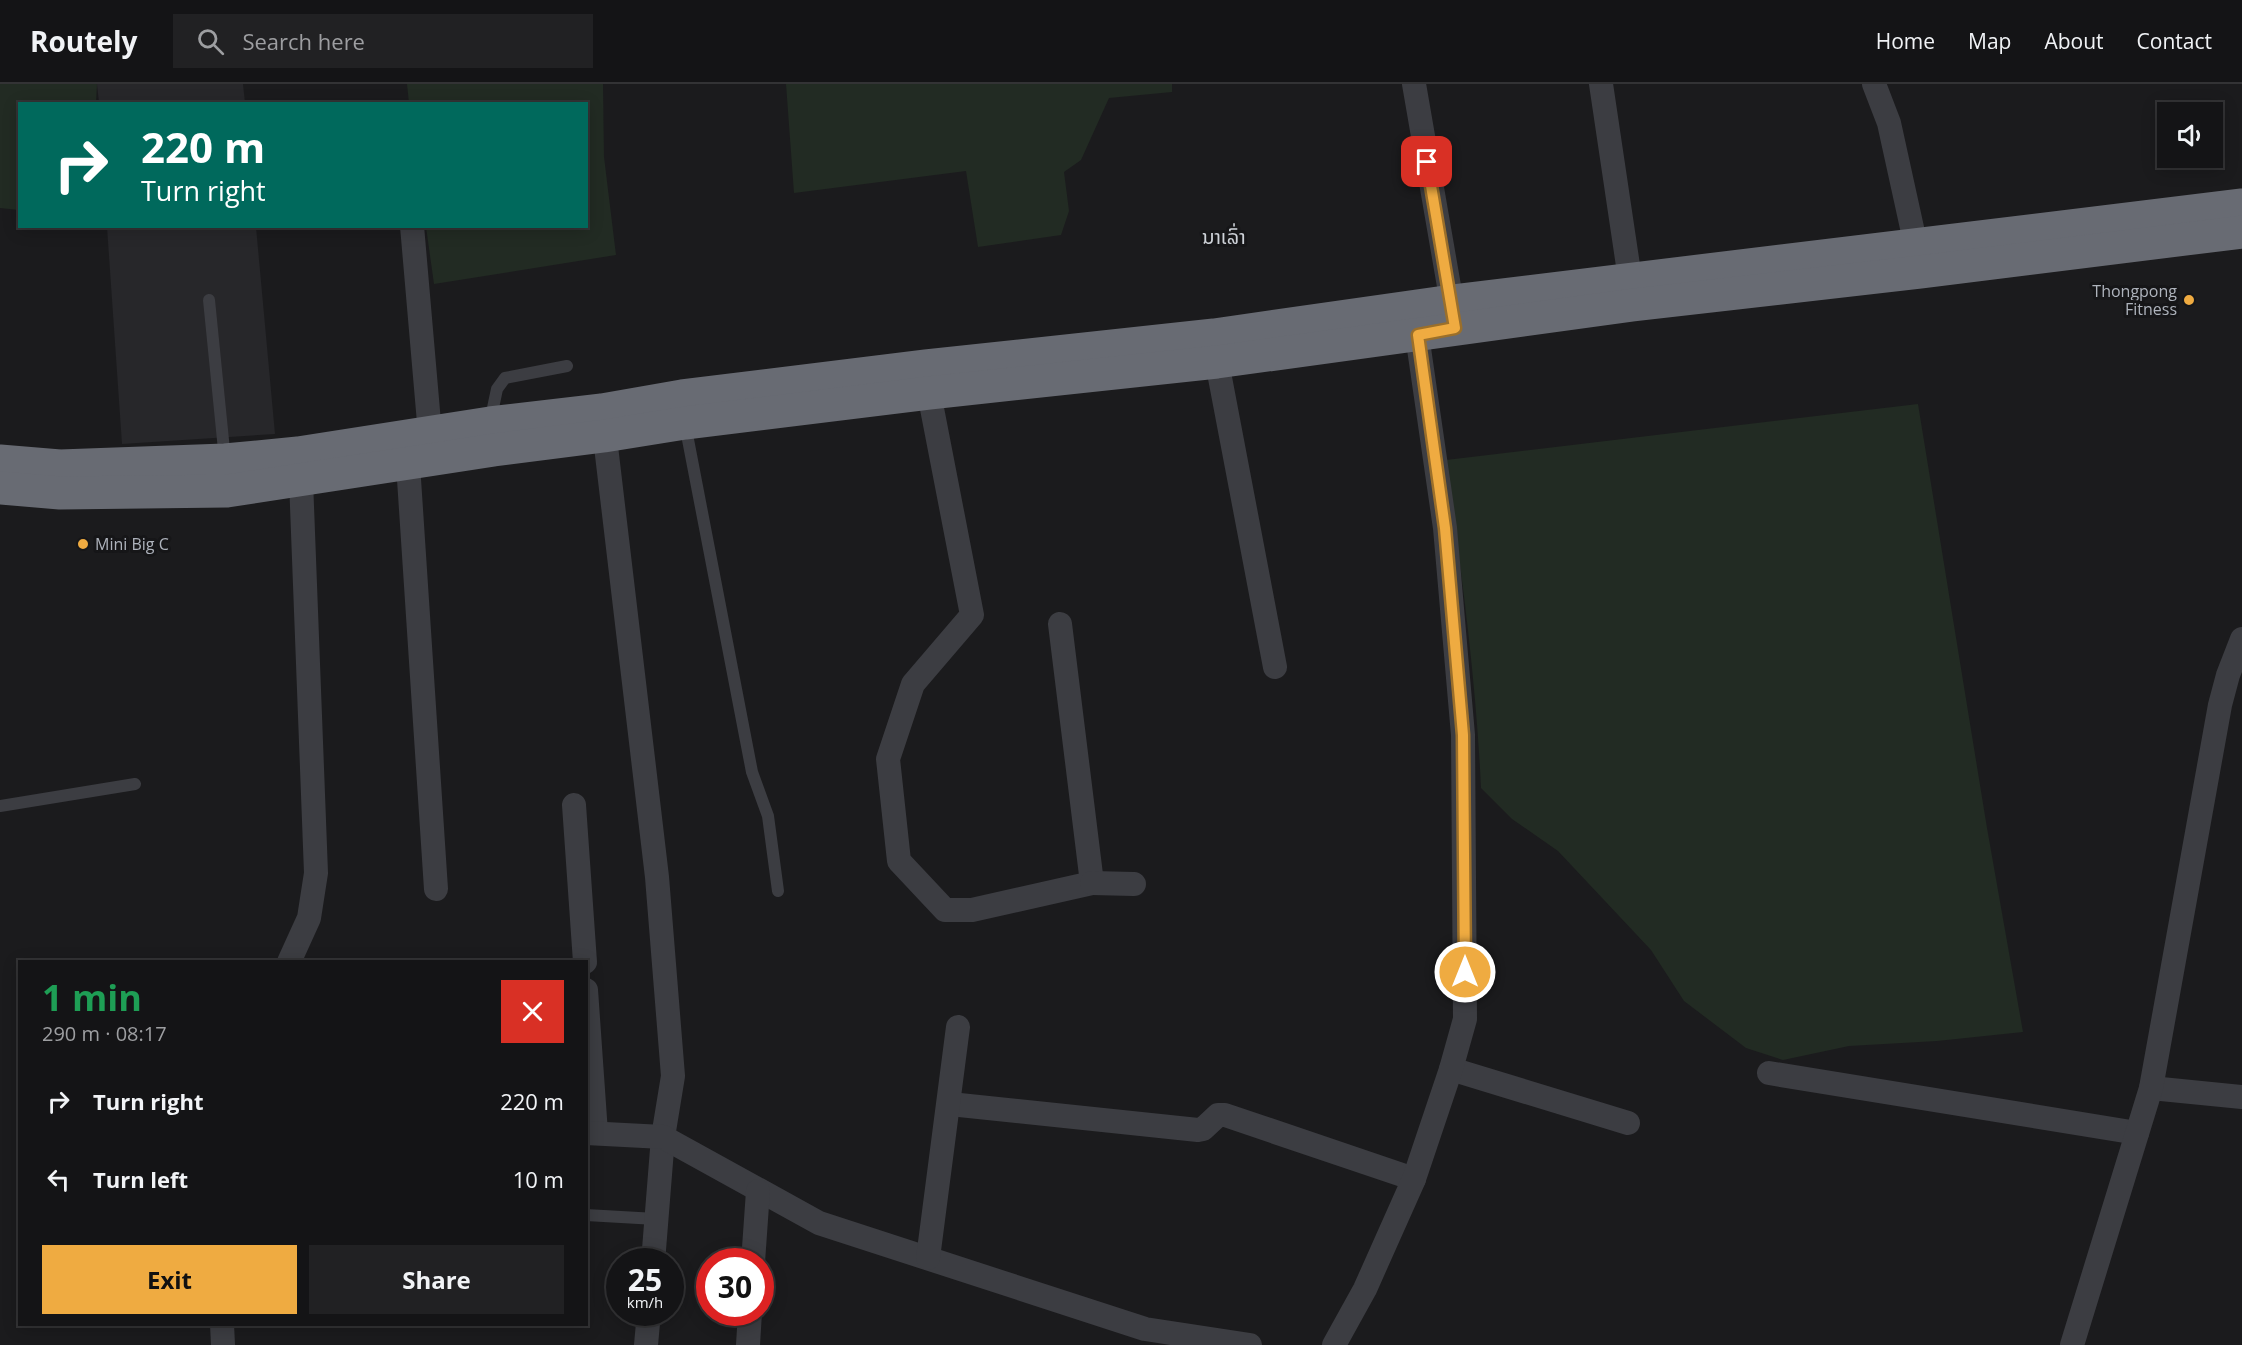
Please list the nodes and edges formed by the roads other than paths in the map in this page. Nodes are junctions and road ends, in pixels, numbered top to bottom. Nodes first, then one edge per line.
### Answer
1 (1414, 84) edge
2 (1601, 84) edge
3 (1874, 84) edge
4 (2242, 204) edge
5 (412, 228) edge
6 (2242, 232) edge
7 (1916, 246) junction
8 (1630, 279) junction
9 (209, 300) dead end
10 (1453, 315) junction
11 (1415, 321) junction
12 (1217, 362) junction
13 (567, 366) dead end
14 (929, 393) junction
15 (490, 423) junction
16 (603, 423) junction
17 (685, 423) junction
18 (430, 434) junction
19 (225, 460) junction
20 (0, 461) edge
21 (408, 464) junction
22 (301, 480) junction
23 (0, 488) edge
24 (1060, 624) dead end
25 (2242, 639) edge
26 (1275, 667) dead end
27 (135, 784) dead end
28 (574, 805) dead end
29 (0, 806) edge
30 (1092, 883) junction
31 (1134, 884) dead end
32 (436, 889) dead end
33 (778, 891) dead end
34 (290, 960) edge
35 (585, 960) edge
36 (958, 1027) dead end
37 (588, 1047) edge
38 (1451, 1069) junction
39 (1769, 1073) dead end
40 (2151, 1088) junction
41 (2242, 1097) edge
42 (950, 1104) junction
43 (1628, 1123) dead end
44 (591, 1133) edge
45 (2137, 1133) junction
46 (663, 1137) junction
47 (1414, 1179) junction
48 (758, 1191) junction
49 (588, 1215) edge
50 (656, 1219) junction
51 (654, 1248) edge
52 (754, 1248) edge
53 (928, 1258) junction
54 (222, 1326) edge
55 (648, 1326) edge
56 (749, 1326) edge
57 (223, 1345) edge
58 (646, 1345) edge
59 (748, 1345) edge
60 (1250, 1345) edge
61 (1334, 1345) edge
62 (2072, 1345) edge

1 - 10 street
2 - 8 street
3 - 7 street
4 - 7 highway
5 - 18 street
6 - 10 highway
7 - 8 highway
8 - 10 highway
9 - 19 lane
10 - 11 highway
11 - 12 highway
11 - 16 highway
11 - 38 street
12 - 14 highway
12 - 26 street
13 - 15 lane
14 - 17 highway
14 - 30 street
15 - 16 highway
15 - 18 highway
16 - 17 highway
16 - 21 highway
16 - 46 street
17 - 33 lane
18 - 19 highway
19 - 20 highway
21 - 22 highway
21 - 32 street
22 - 23 highway
22 - 34 street
24 - 30 street
25 - 40 street
27 - 29 lane
28 - 35 street
30 - 31 street
36 - 42 street
37 - 44 street
38 - 43 street
38 - 47 street
39 - 45 street
40 - 41 street
40 - 45 street
42 - 47 street
42 - 53 street
44 - 46 street
45 - 62 street
46 - 48 street
46 - 50 street
47 - 61 street
48 - 52 street
48 - 53 street
49 - 50 lane
50 - 51 street
53 - 60 street
54 - 57 street
55 - 58 street
56 - 59 street

